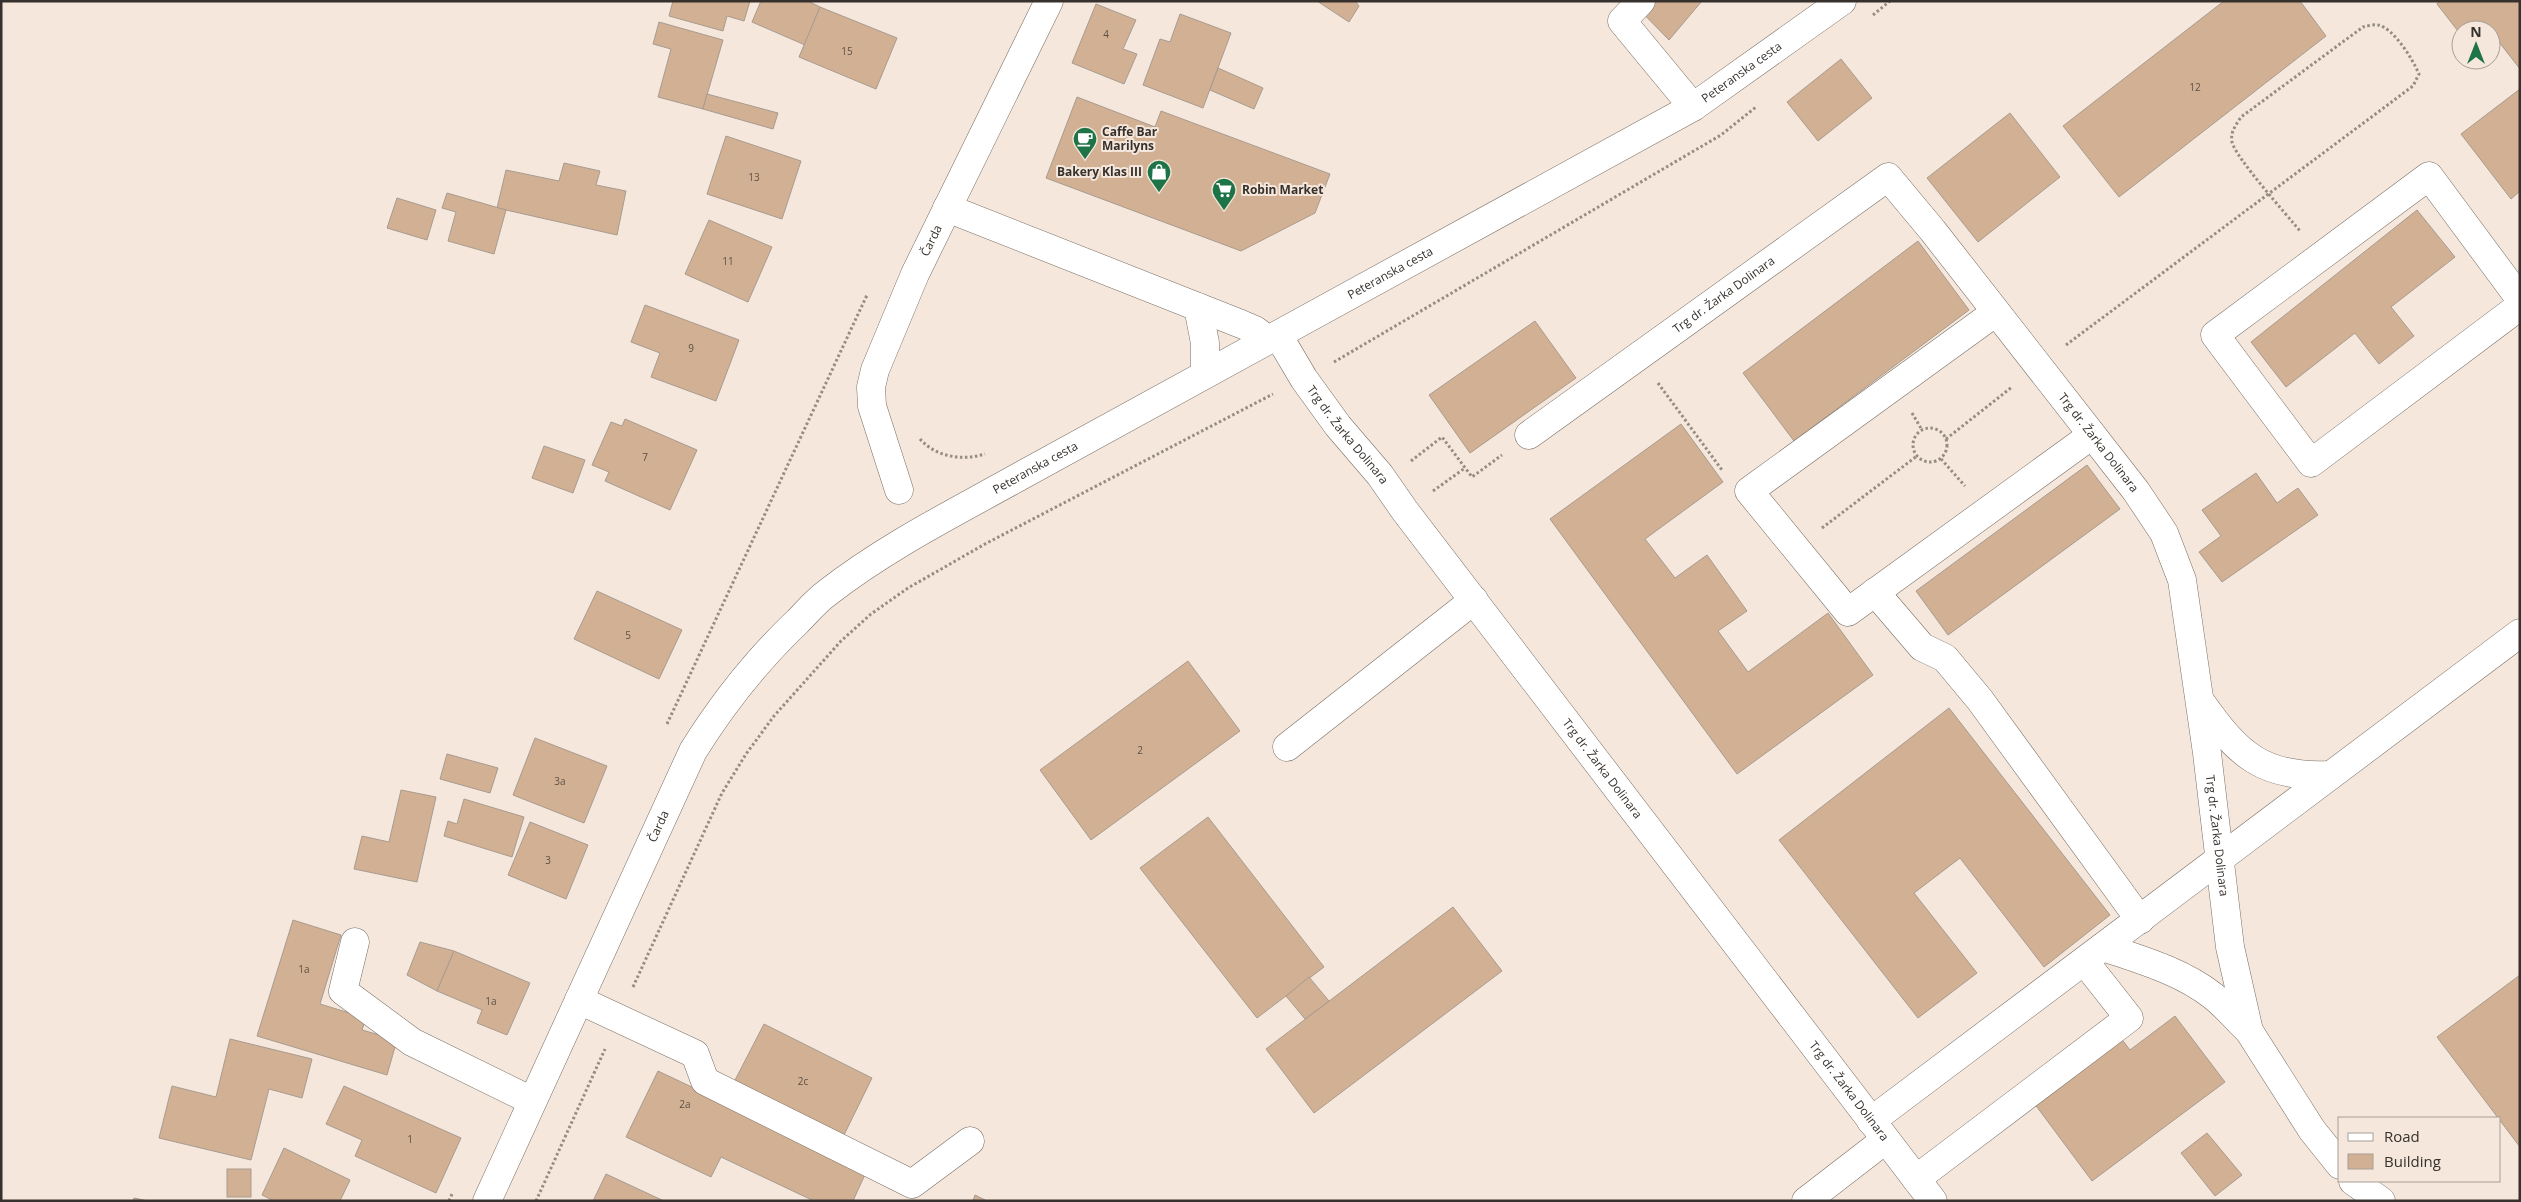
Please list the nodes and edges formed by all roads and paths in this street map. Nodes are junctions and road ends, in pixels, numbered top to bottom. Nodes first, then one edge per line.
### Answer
1 (1049, 1) edge
2 (1641, 1) edge
3 (1890, 1) edge
4 (1838, 2) edge
5 (1867, 20) dead end
6 (1759, 105) dead end
7 (1694, 107) junction
8 (2270, 193) junction
9 (947, 208) junction
10 (2321, 256) junction
11 (870, 288) dead end
12 (2520, 299) edge
13 (2520, 306) edge
14 (1198, 307) junction
15 (1996, 312) junction
16 (1273, 337) junction
17 (1638, 356) junction
18 (2038, 366) junction
19 (1205, 374) junction
20 (1304, 379) junction
21 (916, 435) dead end
22 (1528, 435) joint
23 (2092, 435) junction
24 (1946, 439) junction
25 (990, 452) dead end
26 (1917, 456) junction
27 (1465, 468) junction
28 (1024, 474) junction
29 (1384, 481) junction
30 (899, 490) dead end
31 (1749, 491) junction
32 (1048, 510) junction
33 (1405, 511) junction
34 (929, 528) joint
35 (1796, 548) junction
36 (1875, 592) junction
37 (1474, 600) junction
38 (2520, 633) edge
39 (2199, 700) junction
40 (664, 730) dead end
41 (1286, 747) dead end
42 (2330, 776) junction
43 (2220, 858) junction
44 (2140, 920) junction
45 (355, 942) dead end
46 (2094, 954) junction
47 (579, 1000) junction
48 (619, 1018) junction
49 (2249, 1032) junction
50 (532, 1101) junction
51 (1878, 1131) junction
52 (970, 1141) dead end
53 (2338, 1162) edge
54 (1916, 1179) junction
55 (2353, 1182) edge
56 (453, 1192) dead end
57 (449, 1201) edge
58 (487, 1201) edge
59 (536, 1201) edge
60 (1806, 1201) edge
61 (1933, 1201) edge
62 (2381, 1201) edge

1 - 9 street, Čarda
2 - 7 street
3 - 5 path
4 - 7 street, Peteranska cesta
6 - 20 path
7 - 16 street, Peteranska cesta
8 - 8 path
8 - 10 path
8 - 18 path
9 - 14 street
9 - 30 street, Čarda
10 - 12 street
10 - 13 street
11 - 40 path
14 - 16 street
14 - 19 street
15 - 17 street, Trg dr. Žarka Dolinara
15 - 18 street, Trg dr. Žarka Dolinara
15 - 31 street
16 - 19 street, Peteranska cesta
16 - 20 street, Trg dr. Žarka Dolinara
17 - 22 street, Trg dr. Žarka Dolinara
17 - 31 path
18 - 23 street, Trg dr. Žarka Dolinara
18 - 24 path
19 - 28 street, Peteranska cesta
20 - 29 street, Trg dr. Žarka Dolinara
20 - 32 path
21 - 25 path
22 - 27 path
23 - 36 street
23 - 39 street, Trg dr. Žarka Dolinara
24 - 26 path
24 - 26 path
26 - 35 path
27 - 29 path
27 - 33 path
28 - 32 path
28 - 34 street, Peteranska cesta
29 - 33 street, Trg dr. Žarka Dolinara
31 - 35 street
32 - 48 path
33 - 37 street, Trg dr. Žarka Dolinara
34 - 47 street, Čarda
35 - 36 street
36 - 44 street
37 - 41 street
37 - 51 street, Trg dr. Žarka Dolinara
38 - 42 street
39 - 42 street
39 - 43 street, Trg dr. Žarka Dolinara
42 - 43 street
43 - 44 street
43 - 49 street, Trg dr. Žarka Dolinara
44 - 46 street
45 - 50 street
46 - 49 street
46 - 51 street
46 - 54 street
47 - 48 street
47 - 50 street, Čarda
48 - 52 street
48 - 59 path
49 - 53 street, Trg dr. Žarka Dolinara
50 - 58 street, Čarda
51 - 54 street, Trg dr. Žarka Dolinara
51 - 60 street
54 - 61 street, Trg dr. Žarka Dolinara
55 - 62 street
56 - 57 path

